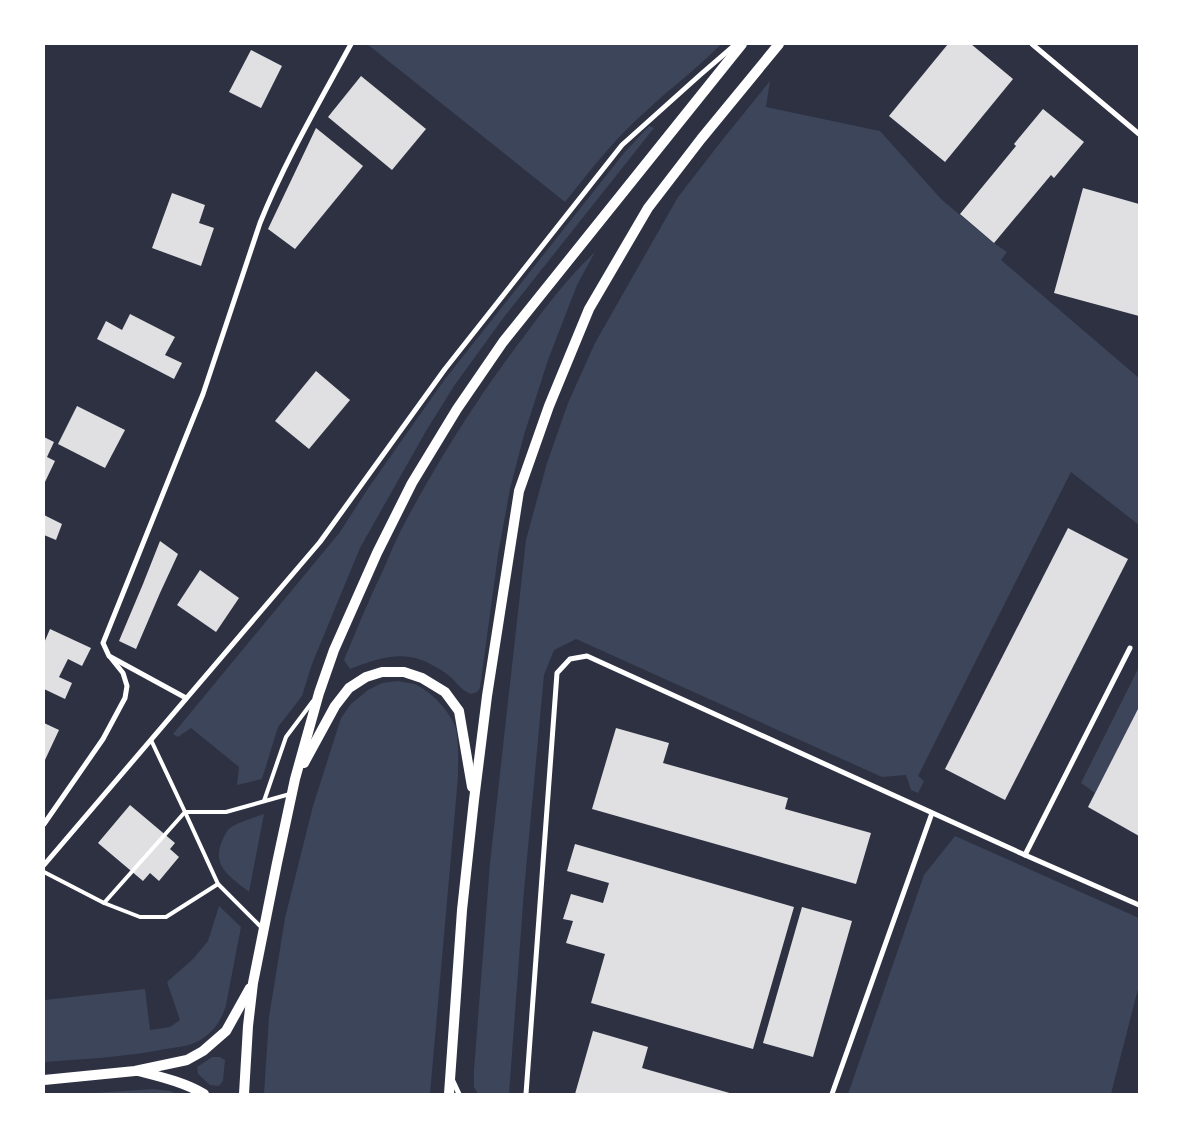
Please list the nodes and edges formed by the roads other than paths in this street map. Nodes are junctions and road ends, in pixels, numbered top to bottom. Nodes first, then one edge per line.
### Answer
1 (351, 44) edge
2 (736, 44) edge
3 (742, 44) edge
4 (779, 44) edge
5 (1032, 44) edge
6 (1139, 134) edge
7 (1130, 648) dead end
8 (109, 656) junction
9 (319, 693) junction
10 (186, 698) junction
11 (151, 740) junction
12 (295, 779) junction
13 (292, 793) junction
14 (474, 800) junction
15 (264, 801) junction
16 (185, 812) junction
17 (932, 813) junction
18 (44, 824) edge
19 (1025, 855) junction
20 (44, 865) edge
21 (44, 872) edge
22 (218, 884) junction
23 (104, 903) junction
24 (1139, 905) edge
25 (264, 929) junction
26 (253, 983) junction
27 (134, 1070) junction
28 (450, 1076) junction
29 (44, 1080) edge
30 (204, 1094) edge
31 (244, 1094) edge
32 (449, 1094) edge
33 (459, 1094) edge
34 (526, 1094) edge
35 (832, 1094) edge

1 - 8 street
2 - 10 street
3 - 9 main road
4 - 14 main road
5 - 6 street
7 - 19 street
8 - 10 street
8 - 18 street
9 - 12 main road
9 - 15 lane
10 - 11 street
11 - 16 lane
11 - 20 street
12 - 13 main road
12 - 14 main road
13 - 15 lane
13 - 25 main road
14 - 28 main road
15 - 16 lane
16 - 22 lane
16 - 23 lane
17 - 19 street
17 - 34 street
17 - 35 street
19 - 24 street
21 - 23 lane
22 - 23 lane
22 - 25 lane
25 - 26 main road
26 - 27 main road
26 - 31 main road
27 - 29 main road
27 - 30 main road
28 - 32 main road
28 - 33 street

